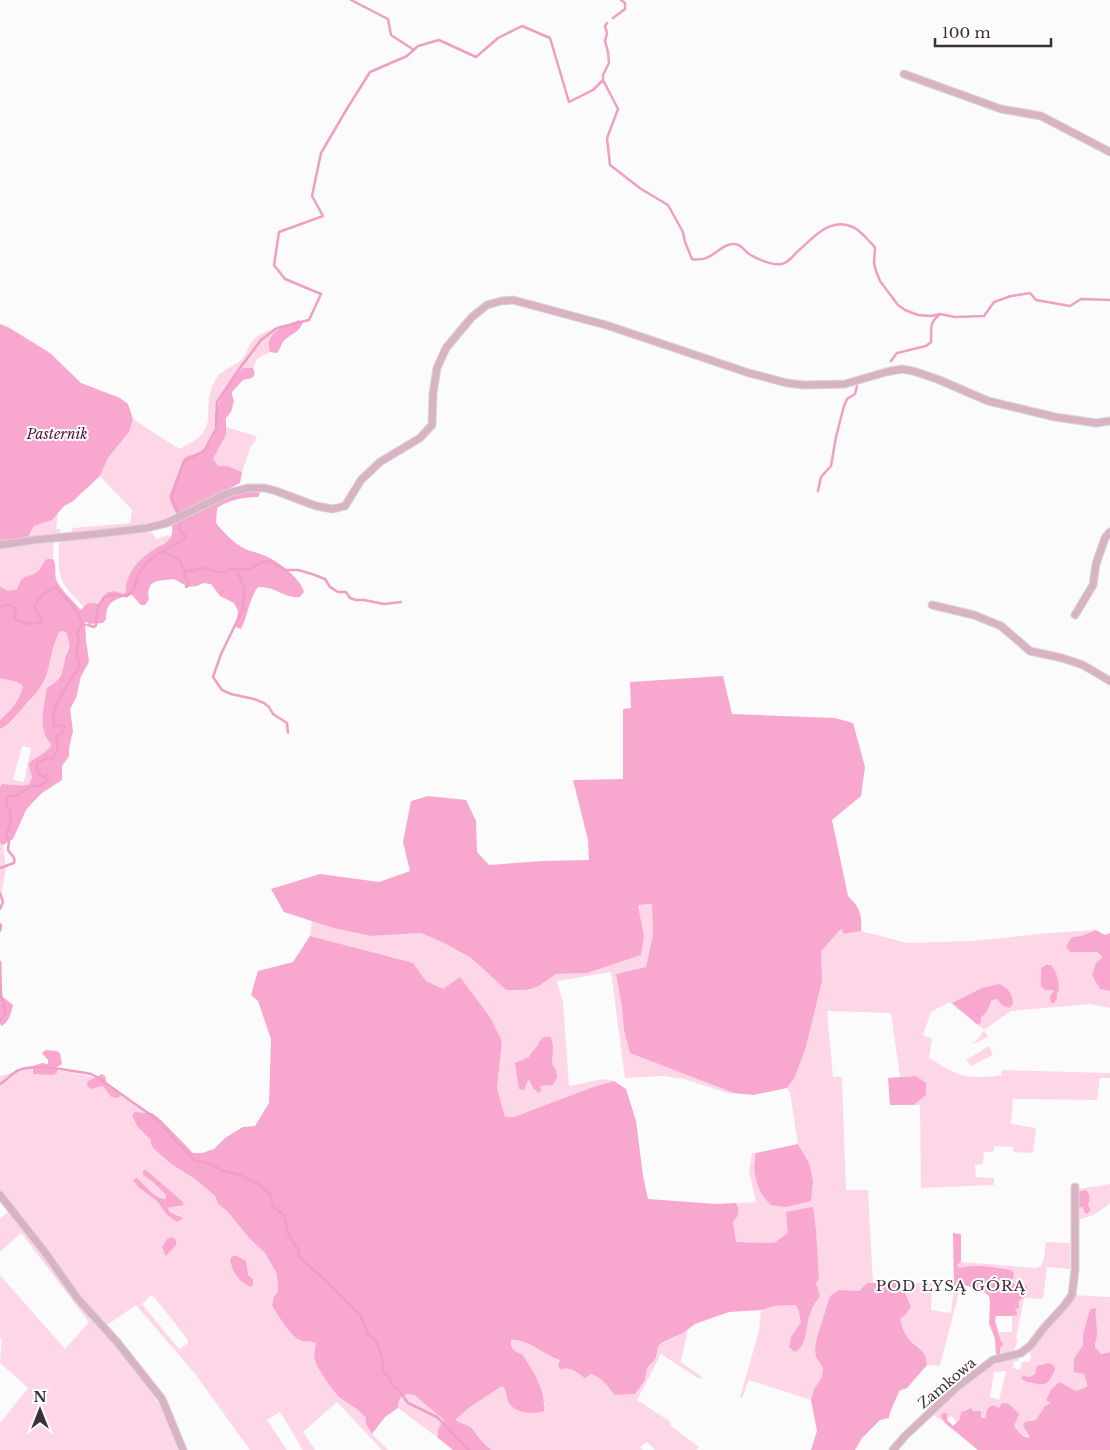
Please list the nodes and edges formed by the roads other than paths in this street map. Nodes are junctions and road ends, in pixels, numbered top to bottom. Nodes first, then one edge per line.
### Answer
1 (904, 74) dead end
2 (1110, 152) edge
3 (1110, 421) edge
4 (1110, 532) edge
5 (0, 545) edge
6 (932, 605) dead end
7 (1075, 615) dead end
8 (1110, 681) edge
9 (1075, 1187) dead end
10 (0, 1195) edge
11 (183, 1450) edge
12 (893, 1450) edge

1 - 2 street
3 - 5 street
4 - 7 street
6 - 8 street
9 - 12 street, Zamkowa
10 - 11 street

